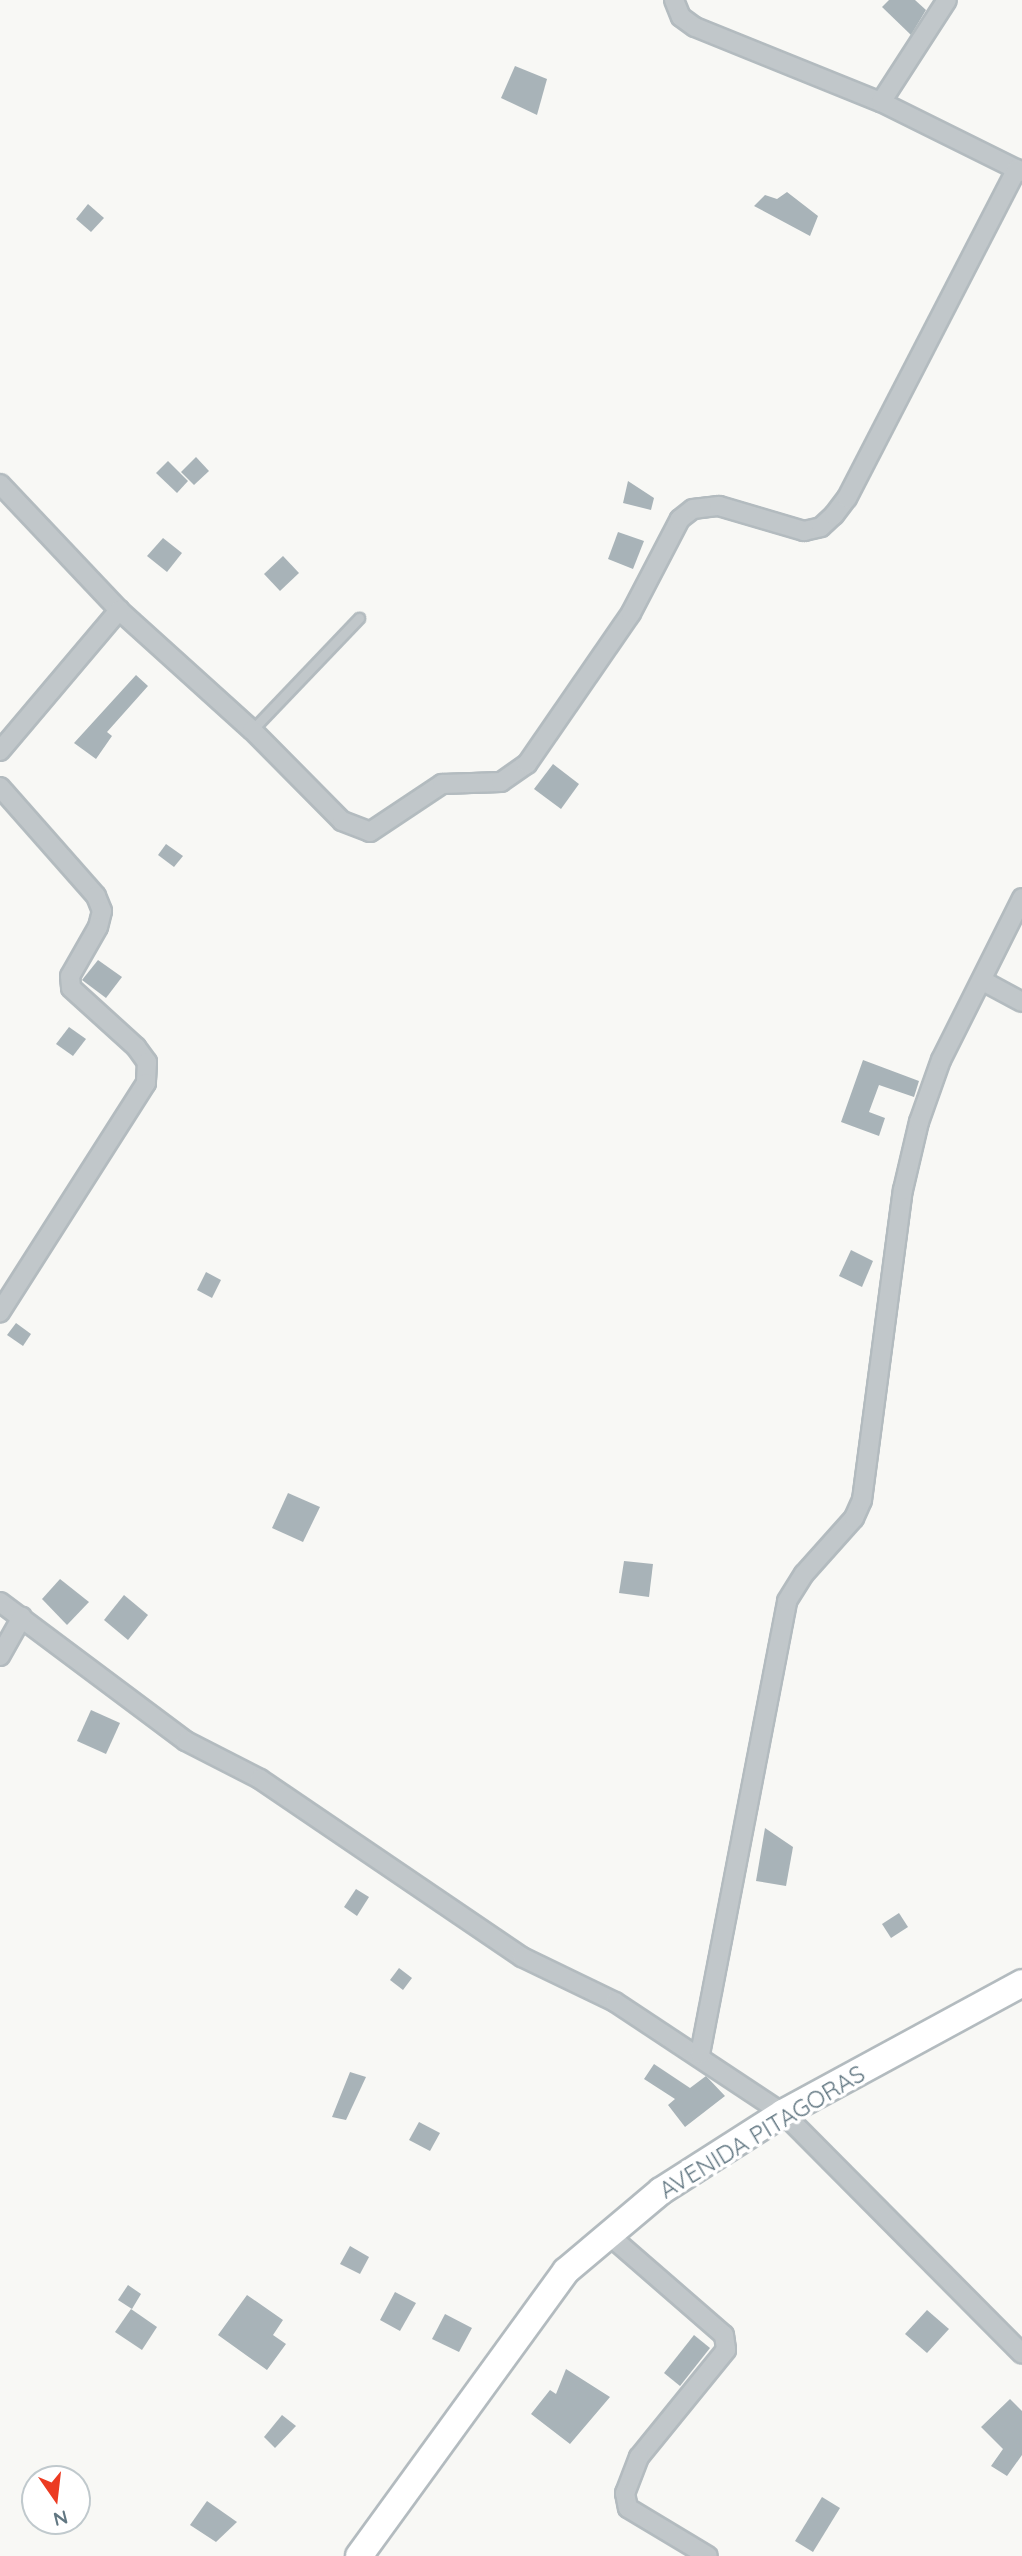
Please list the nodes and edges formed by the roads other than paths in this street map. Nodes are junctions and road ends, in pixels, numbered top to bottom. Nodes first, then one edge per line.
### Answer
1 (674, 0) edge
2 (947, 0) edge
3 (881, 102) junction
4 (1019, 170) edge
5 (0, 484) edge
6 (120, 610) junction
7 (359, 618) dead end
8 (251, 730) junction
9 (0, 751) edge
10 (0, 786) edge
11 (1022, 898) edge
12 (983, 981) junction
13 (1022, 1002) edge
14 (0, 1312) edge
15 (0, 1602) edge
16 (22, 1617) junction
17 (0, 1656) edge
18 (1022, 1983) edge
19 (700, 2054) junction
20 (782, 2113) junction
21 (610, 2236) junction
22 (1022, 2354) edge
23 (359, 2556) edge
24 (708, 2556) edge

1 - 3 street
2 - 3 street
3 - 4 street
4 - 8 street
5 - 6 street
6 - 8 street
6 - 9 street
7 - 8 lane
10 - 14 street
11 - 12 street
12 - 13 street
12 - 19 street
15 - 16 street
16 - 17 street
16 - 19 street
18 - 20 main road, AVENIDA PITAGORAS
19 - 20 street
20 - 21 main road, AVENIDA PITAGORAS
20 - 22 street
21 - 23 main road, AVENIDA PITAGORAS
21 - 24 street

